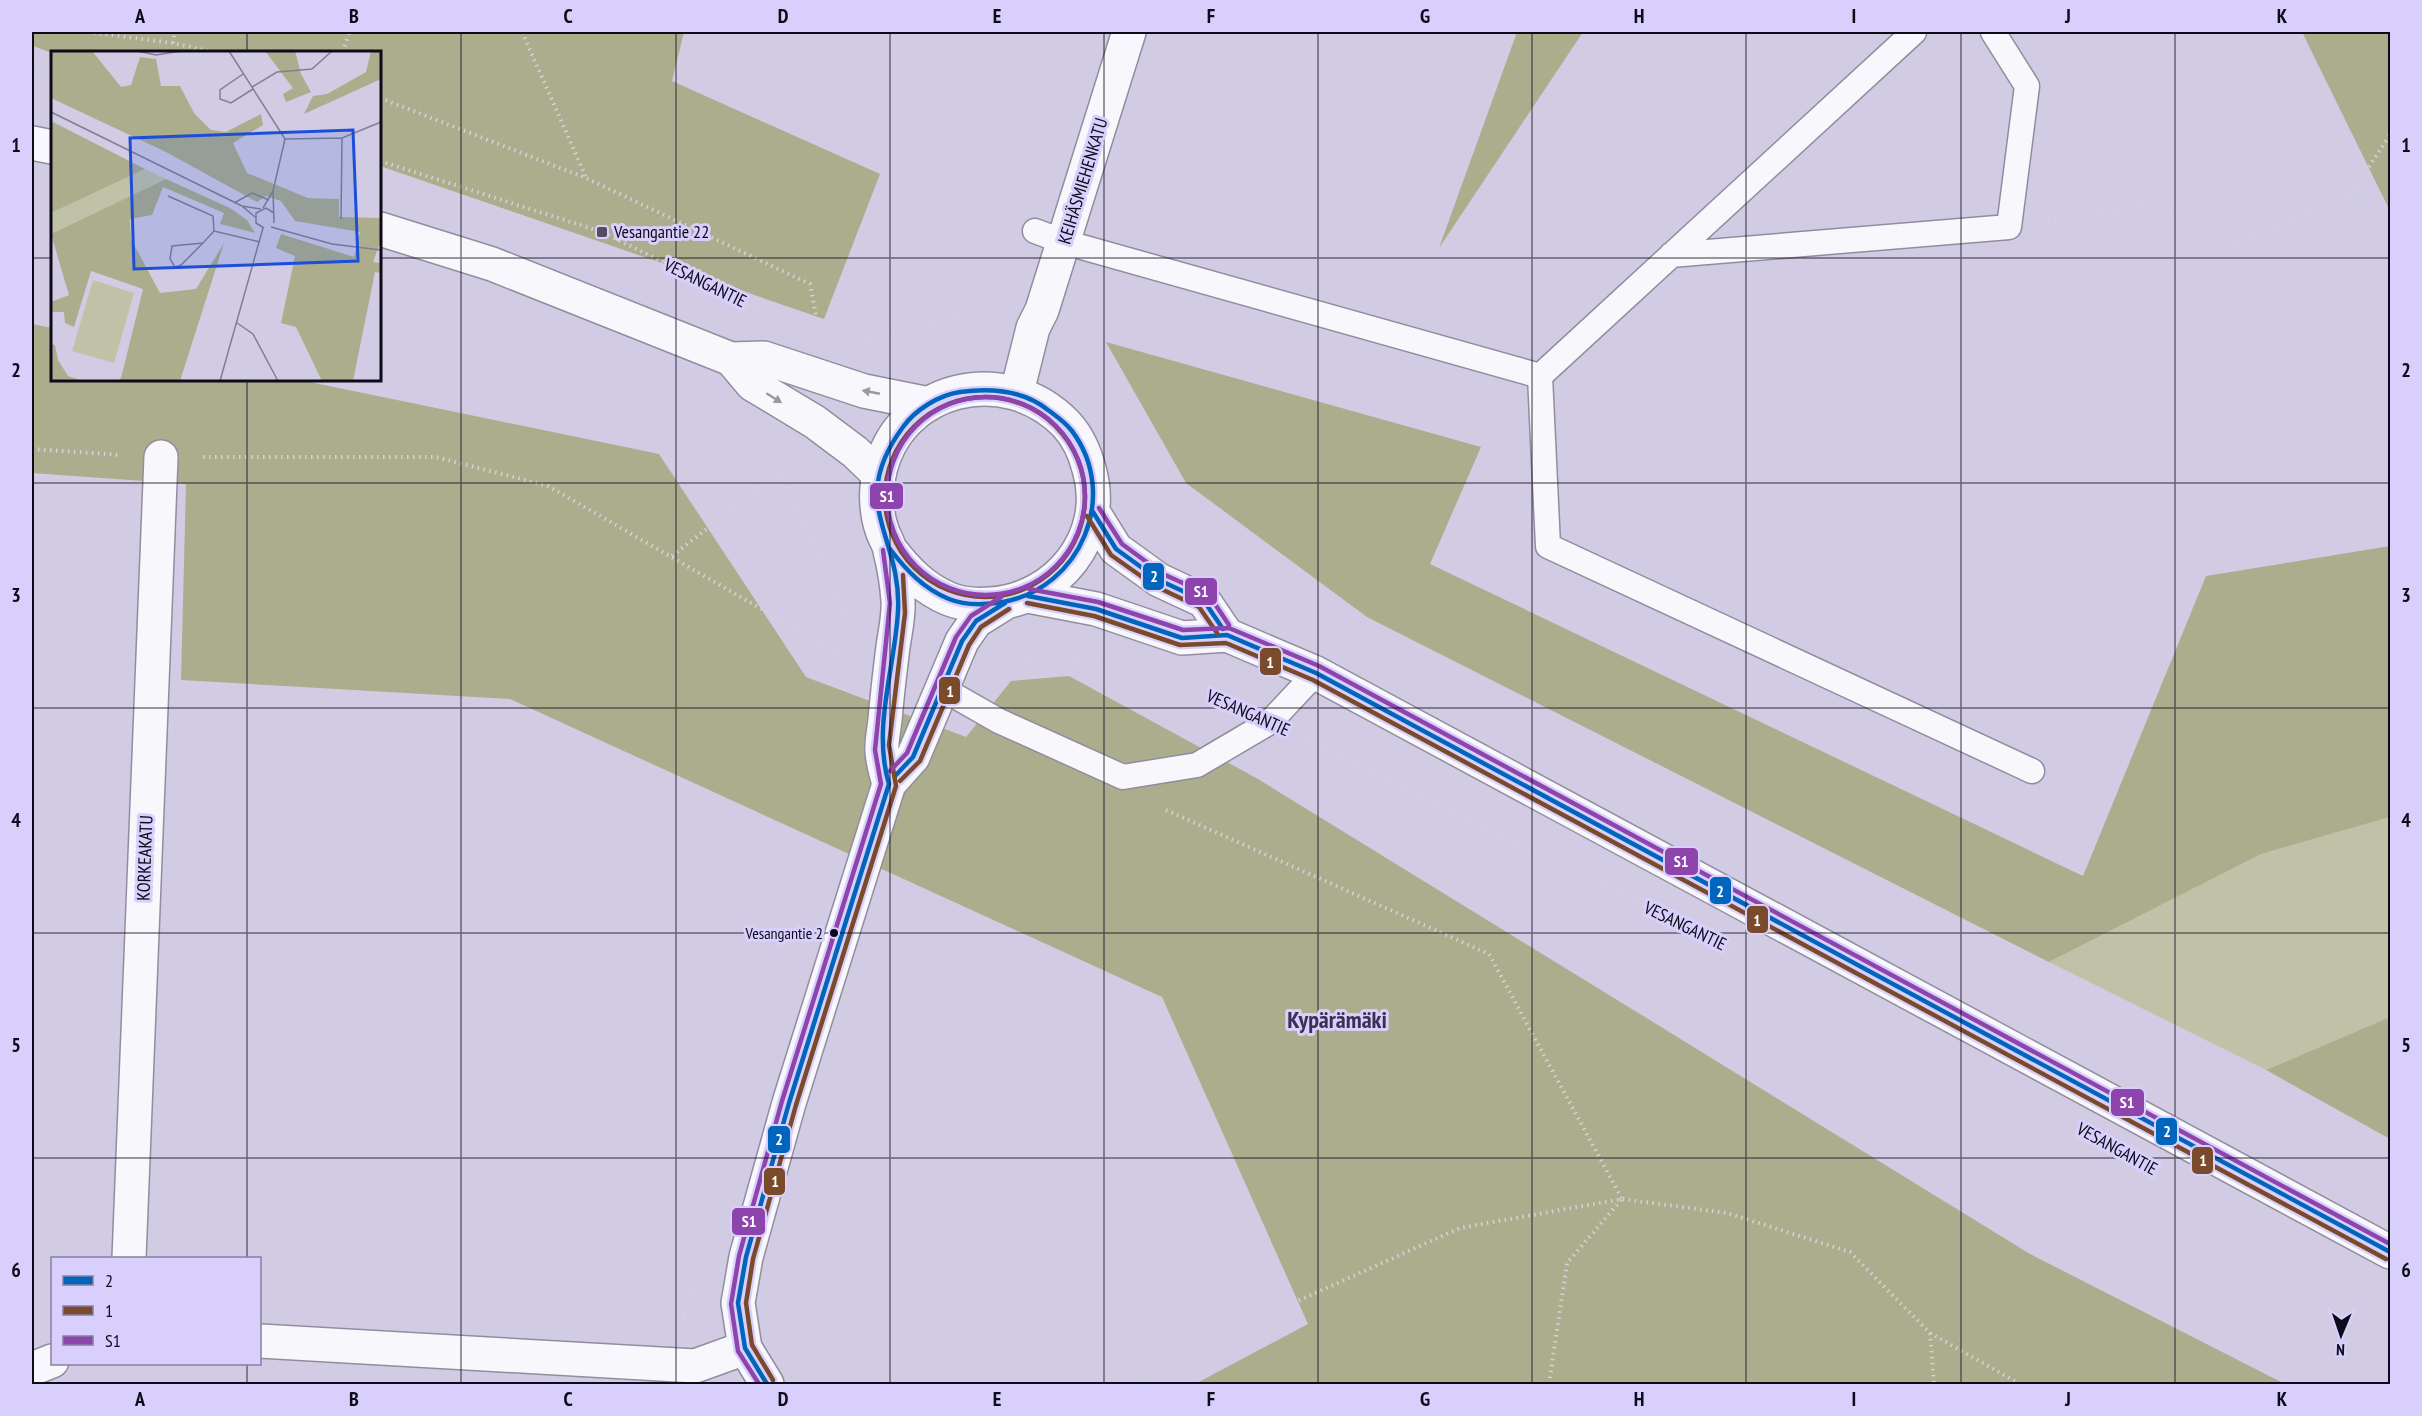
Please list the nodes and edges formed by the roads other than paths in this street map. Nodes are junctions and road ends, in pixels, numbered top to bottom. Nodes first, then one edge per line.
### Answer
1 (1129, 32) edge
2 (1914, 32) edge
3 (1993, 32) edge
4 (32, 143) edge
5 (51, 147) edge
6 (381, 229) edge
7 (1049, 236) junction
8 (1671, 255) junction
9 (731, 359) junction
10 (1540, 376) junction
11 (1017, 392) junction
12 (929, 404) junction
13 (161, 457) road end
14 (879, 475) junction
15 (1093, 512) junction
16 (890, 549) junction
17 (1016, 600) junction
18 (1227, 635) junction
19 (1316, 673) junction
20 (941, 688) junction
21 (2032, 771) dead end
22 (889, 784) junction
23 (2391, 1252) edge
24 (129, 1257) edge
25 (261, 1341) edge
26 (746, 1348) junction
27 (51, 1361) edge
28 (32, 1369) edge
29 (767, 1384) edge

1 - 7 street, KEIHÄSMIEHENKATU
2 - 8 lane
3 - 8 lane
4 - 5 street
6 - 9 street
7 - 10 lane
7 - 11 street, KEIHÄSMIEHENKATU
8 - 10 lane
12 -> 9 street
9 -> 14 street
10 - 21 lane
11 - 12 street
11 - 15 street
12 - 14 street
13 - 24 street, KORKEAKATU
14 - 16 street
15 - 17 street
15 - 18 street
16 - 17 street
16 - 22 street
17 - 18 street
17 - 20 street
18 - 19 street
19 - 20 lane
19 - 23 street
20 - 22 street
22 - 26 street
25 - 26 street
26 - 29 street
27 - 28 street

